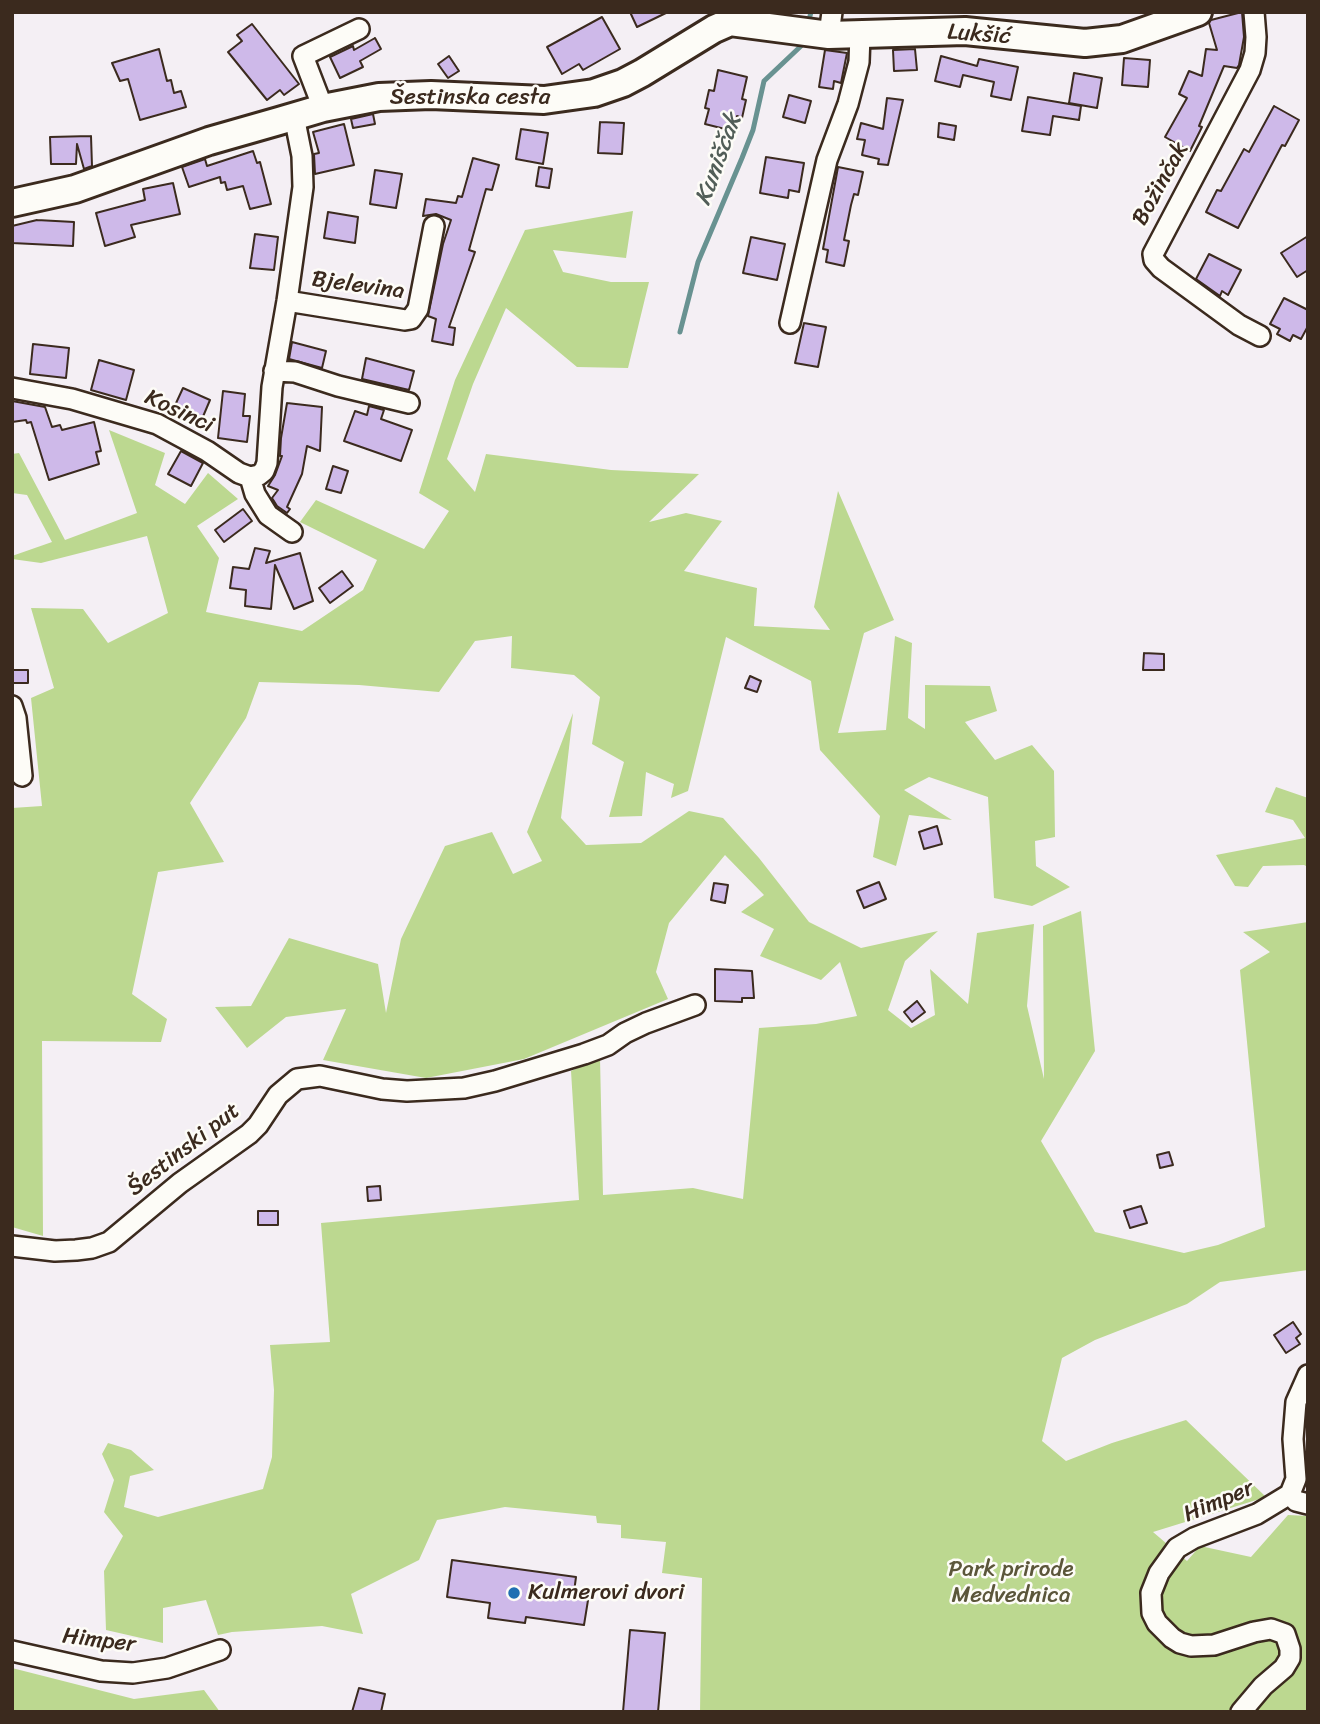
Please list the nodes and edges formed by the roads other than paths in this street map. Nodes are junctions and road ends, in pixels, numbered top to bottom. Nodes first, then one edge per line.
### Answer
1 (1198, 12) edge
2 (1254, 12) edge
3 (818, 28) edge
4 (359, 29) dead end
5 (860, 35) junction
6 (323, 108) junction
7 (294, 116) junction
8 (12, 203) edge
9 (434, 226) dead end
10 (287, 301) junction
11 (790, 323) dead end
12 (1260, 336) dead end
13 (274, 371) junction
14 (12, 388) edge
15 (409, 403) dead end
16 (250, 477) junction
17 (292, 533) dead end
18 (12, 706) edge
19 (22, 776) dead end
20 (695, 1005) dead end
21 (12, 1246) edge
22 (1308, 1375) edge
23 (1290, 1494) junction
24 (1308, 1504) edge
25 (220, 1650) dead end
26 (12, 1651) edge
27 (1241, 1712) edge

1 - 5 main road, Lukšić
2 - 12 street, Božinčak
3 - 5 main road, Lukšić
3 - 6 main road, Šestinska cesta
4 - 6 street
5 - 11 street
6 - 7 main road, Šestinska cesta
7 - 8 main road, Šestinska cesta
7 - 10 street, Bjelevina
9 - 10 street, Bjelevina
10 - 13 street, Bjelevina
13 - 15 street
13 - 16 street, Bjelevina
14 - 16 street, Kosinci
16 - 17 street
18 - 19 street
20 - 21 street, Šestinski put
22 - 23 street, Himper
23 - 24 street, Himper
23 - 27 street, Himper
25 - 26 street, Himper

